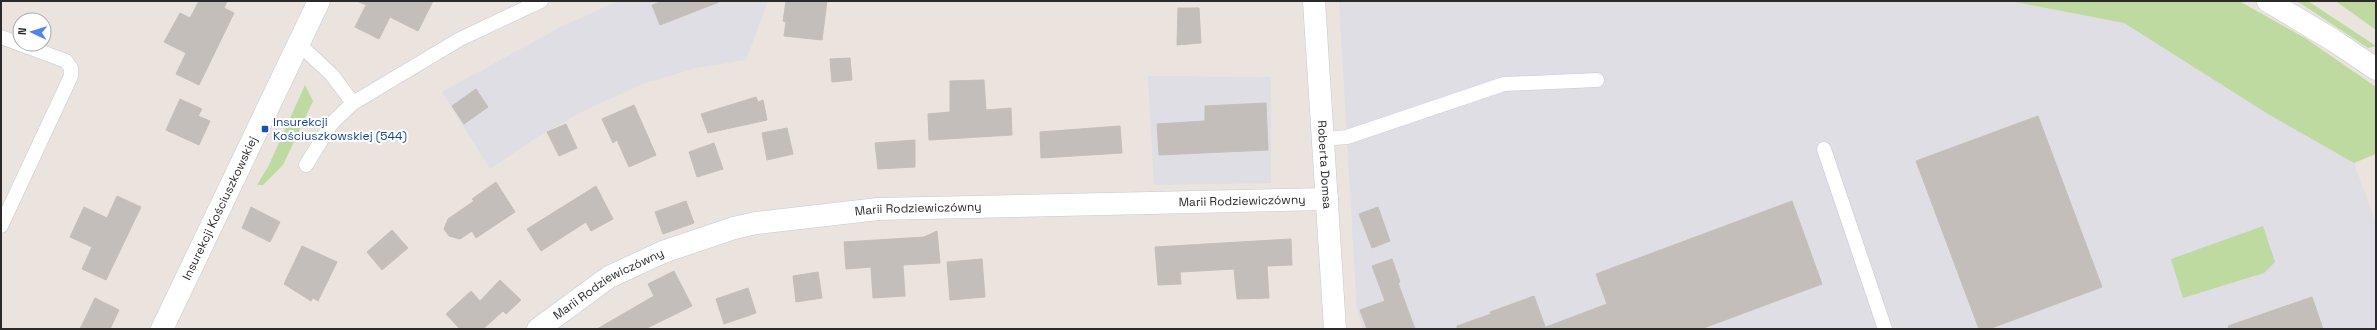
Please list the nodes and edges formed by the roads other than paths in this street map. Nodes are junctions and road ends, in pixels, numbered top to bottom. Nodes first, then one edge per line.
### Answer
1 (319, 1) edge
2 (541, 1) edge
3 (1314, 1) edge
4 (2268, 1) edge
5 (1, 37) edge
6 (299, 44) junction
7 (2375, 66) edge
8 (1597, 80) dead end
9 (353, 103) junction
10 (1323, 139) junction
11 (1824, 150) dead end
12 (306, 165) dead end
13 (1327, 199) junction
14 (1, 226) edge
15 (162, 329) edge
16 (538, 329) edge
17 (1334, 329) edge
18 (1885, 329) edge

1 - 6 street, Insurekcji Kościuszkowskiej
2 - 9 lane
3 - 10 street, Roberta Domsa
4 - 7 street
5 - 14 lane
6 - 9 lane
6 - 15 street, Insurekcji Kościuszkowskiej
8 - 10 lane
9 - 12 lane
10 - 13 street, Roberta Domsa
11 - 18 lane
13 - 16 street, Marii Rodziewiczówny
13 - 17 street, Roberta Domsa

